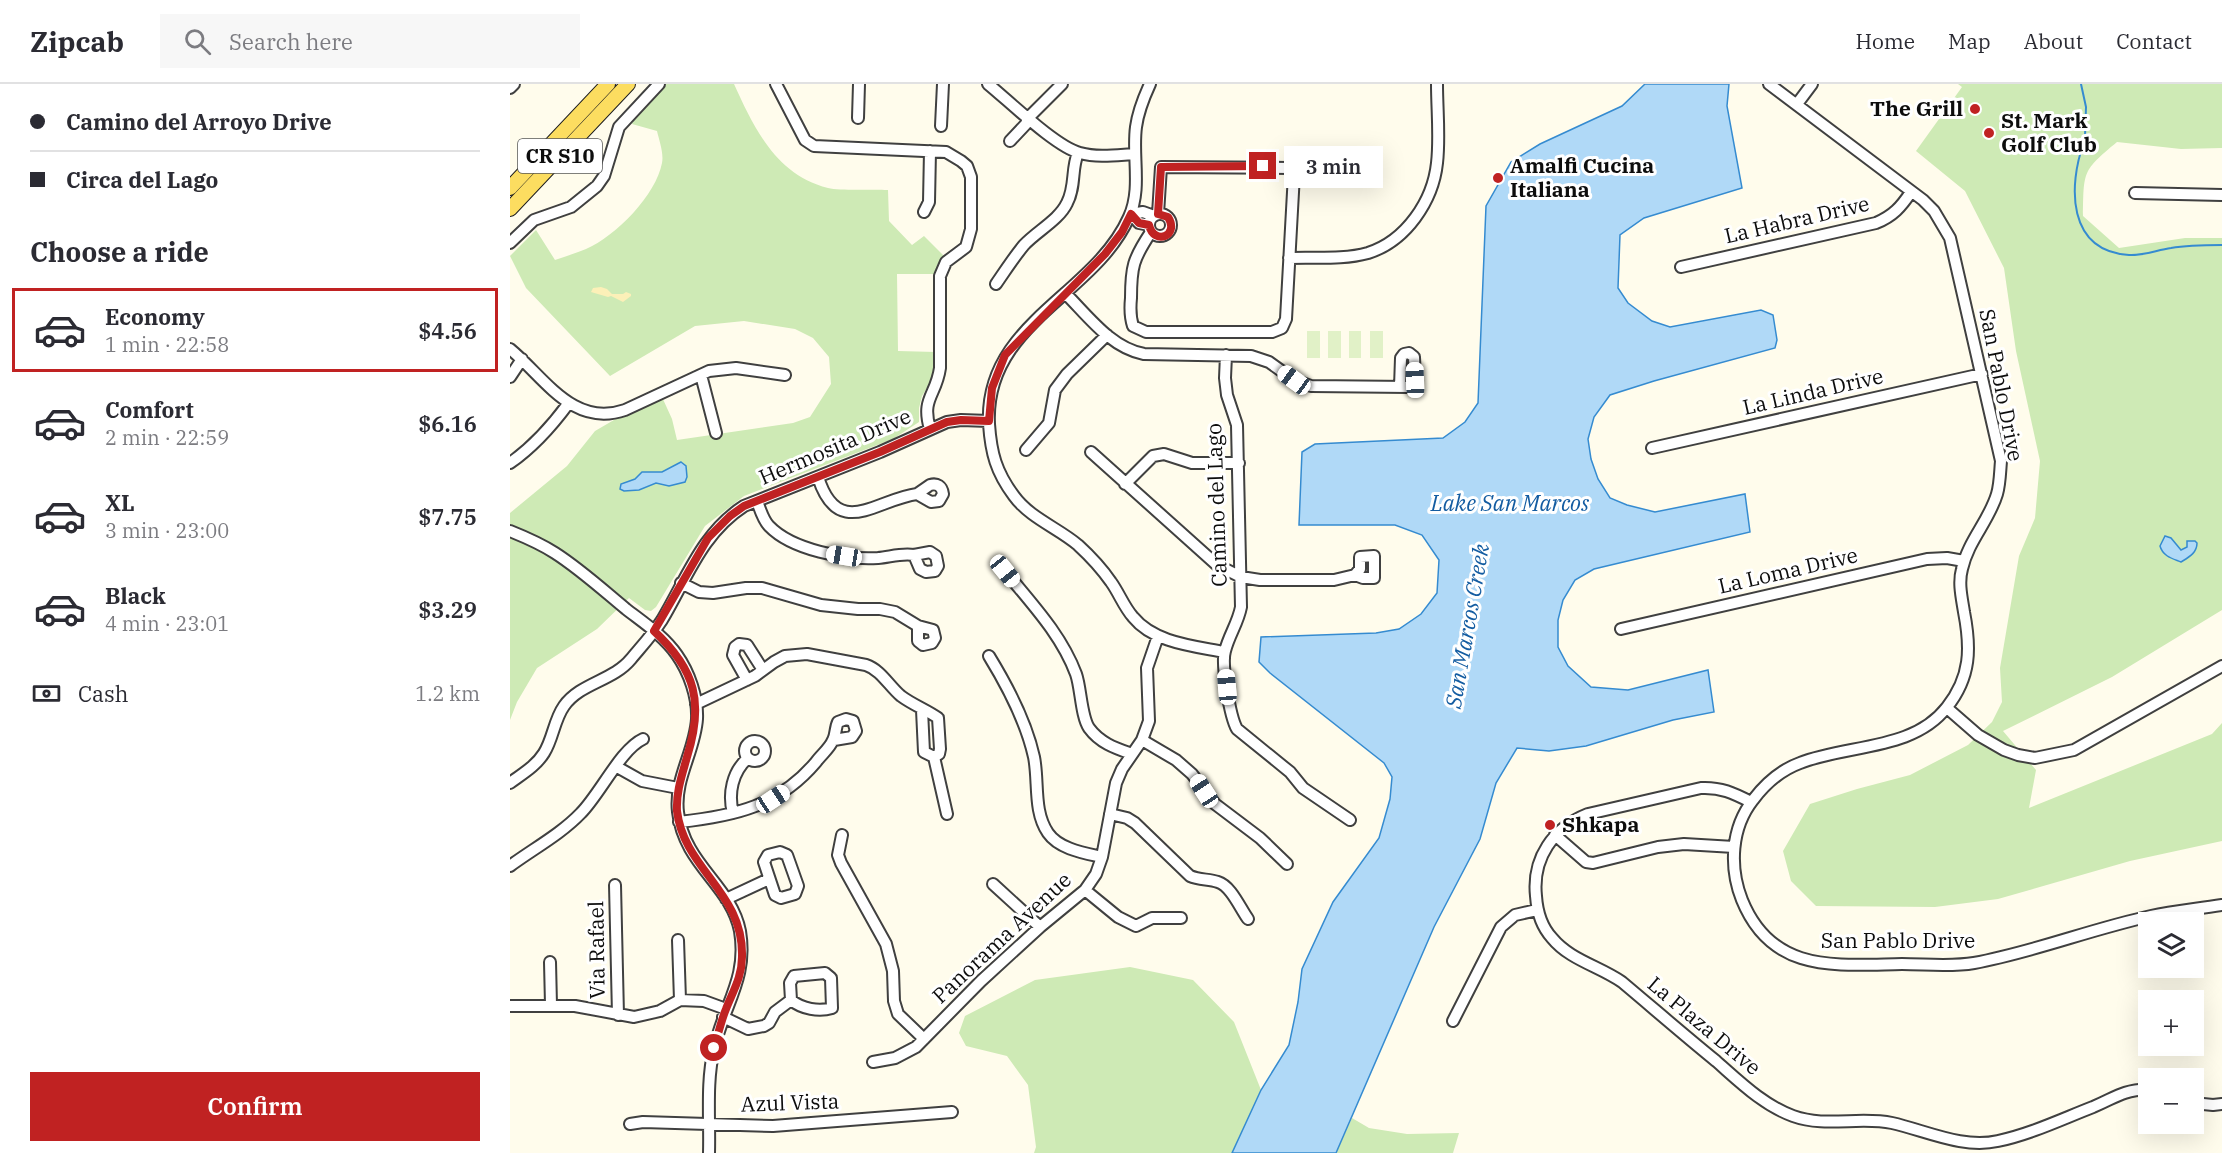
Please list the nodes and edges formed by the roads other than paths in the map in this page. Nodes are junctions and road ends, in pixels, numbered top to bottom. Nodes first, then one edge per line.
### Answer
1 (514, 84) edge
2 (608, 84) edge
3 (628, 84) edge
4 (659, 84) edge
5 (776, 84) edge
6 (859, 84) edge
7 (943, 84) edge
8 (988, 84) edge
9 (1062, 84) edge
10 (1150, 84) edge
11 (1437, 84) edge
12 (1769, 84) edge
13 (1812, 84) edge
14 (510, 88) edge
15 (1797, 104) junction
16 (858, 118) dead end
17 (1028, 118) junction
18 (941, 126) dead end
19 (1010, 141) dead end
20 (930, 151) junction
21 (1078, 153) junction
22 (1135, 154) junction
23 (510, 188) edge
24 (1911, 192) junction
25 (2134, 193) dead end
26 (2222, 195) edge
27 (510, 209) edge
28 (924, 212) dead end
29 (1131, 214) junction
30 (1153, 222) junction
31 (510, 243) edge
32 (1289, 258) junction
33 (1681, 267) dead end
34 (996, 284) dead end
35 (1065, 293) junction
36 (1107, 335) junction
37 (510, 349) edge
38 (1226, 355) junction
39 (522, 359) junction
40 (1982, 374) junction
41 (701, 375) junction
42 (785, 375) dead end
43 (510, 377) edge
44 (1400, 387) dead end
45 (568, 404) junction
46 (989, 421) junction
47 (930, 429) junction
48 (716, 433) dead end
49 (1652, 448) dead end
50 (1026, 450) dead end
51 (1091, 453) dead end
52 (1239, 463) junction
53 (510, 464) edge
54 (818, 477) junction
55 (1125, 483) junction
56 (917, 494) dead end
57 (757, 501) junction
58 (510, 531) edge
59 (914, 555) dead end
60 (1964, 561) junction
61 (1005, 571) dead end
62 (1355, 575) dead end
63 (1240, 577) junction
64 (681, 583) junction
65 (918, 626) dead end
66 (1621, 630) dead end
67 (654, 631) junction
68 (1158, 636) junction
69 (1224, 652) junction
70 (989, 656) dead end
71 (2222, 666) edge
72 (763, 670) junction
73 (747, 681) junction
74 (696, 704) junction
75 (1947, 708) junction
76 (922, 710) junction
77 (643, 739) dead end
78 (834, 740) dead end
79 (1142, 740) junction
80 (1132, 754) junction
81 (934, 757) junction
82 (748, 758) dead end
83 (617, 767) junction
84 (510, 783) edge
85 (678, 788) junction
86 (1751, 802) junction
87 (733, 813) junction
88 (947, 814) dead end
89 (1110, 814) junction
90 (1350, 820) dead end
91 (679, 822) junction
92 (842, 835) dead end
93 (1555, 835) junction
94 (1734, 847) junction
95 (1102, 858) junction
96 (1287, 864) dead end
97 (510, 866) edge
98 (769, 879) dead end
99 (993, 884) dead end
100 (615, 885) dead end
101 (1084, 890) junction
102 (726, 899) junction
103 (2222, 905) edge
104 (1537, 910) junction
105 (1181, 918) dead end
106 (1248, 919) dead end
107 (1040, 927) junction
108 (678, 940) dead end
109 (550, 962) dead end
110 (680, 1000) junction
111 (791, 1000) junction
112 (551, 1005) junction
113 (510, 1006) edge
114 (724, 1013) junction
115 (618, 1015) junction
116 (1453, 1020) dead end
117 (924, 1039) junction
118 (873, 1062) dead end
119 (2138, 1090) edge
120 (2204, 1104) edge
121 (2222, 1104) edge
122 (952, 1112) dead end
123 (630, 1124) dead end
124 (710, 1125) junction
125 (709, 1153) edge

1 - 14 street
2 - 23 main road, CR S10
3 - 27 main road, CR S10
4 - 31 street
5 - 20 street
6 - 16 street
7 - 18 street
8 - 17 street
9 - 17 street
10 - 22 street
11 - 32 street
12 - 15 street, San Pablo Drive
13 - 15 street
15 - 24 street, San Pablo Drive
17 - 19 street
17 - 21 street
20 - 28 street
20 - 47 street
21 - 22 street
21 - 34 street
22 - 29 street
24 - 33 street, La Habra Drive
24 - 40 street, San Pablo Drive
25 - 26 street
29 - 30 street
29 - 35 street
30 - 32 street
30 - 32 street
35 - 36 street
35 - 46 street
36 - 38 street
36 - 50 street
37 - 39 street
38 - 44 street
38 - 52 street, Camino del Lago
39 - 43 street
39 - 45 street
40 - 49 street, La Linda Drive
40 - 60 street, San Pablo Drive
41 - 42 street
41 - 45 street
41 - 48 street
45 - 53 street
46 - 47 street, Hermosita Drive
46 - 68 street
47 - 54 street, Hermosita Drive
51 - 55 street
52 - 55 street
52 - 63 street, Camino del Lago
54 - 56 street
54 - 57 street, Hermosita Drive
55 - 63 street
57 - 59 street
57 - 64 street, Hermosita Drive
58 - 67 street
60 - 66 street, La Loma Drive
60 - 75 street, San Pablo Drive
61 - 80 street
62 - 63 street
63 - 69 street, Camino del Lago
64 - 65 street
64 - 67 street, Hermosita Drive
67 - 74 street
67 - 84 street, Hermosita Drive
68 - 69 street
68 - 79 street, Panorama Avenue
69 - 90 street
70 - 95 street
71 - 75 street
72 - 73 street
72 - 73 street
72 - 76 street
73 - 74 street
74 - 85 street
75 - 86 street, San Pablo Drive
76 - 81 street
76 - 81 street
77 - 83 street
78 - 87 street
79 - 80 street, Panorama Avenue
79 - 96 street
80 - 89 street, Panorama Avenue
81 - 88 street
82 - 87 street
83 - 85 street
83 - 97 street
85 - 91 street
86 - 93 street, La Plaza Drive
86 - 94 street, San Pablo Drive
87 - 91 street
89 - 95 street, Panorama Avenue
89 - 106 street
91 - 102 street
92 - 117 street
93 - 94 street
93 - 104 street, La Plaza Drive
94 - 103 street, San Pablo Drive
95 - 101 street, Panorama Avenue
98 - 102 street
99 - 107 street
100 - 115 street, Via Rafael
101 - 105 street
101 - 107 street, Panorama Avenue
102 - 114 street
104 - 116 street
104 - 119 street, La Plaza Drive
107 - 117 street, Panorama Avenue
108 - 110 street
109 - 112 street
110 - 114 street
110 - 115 street
111 - 111 street
111 - 114 street
112 - 113 street
112 - 115 street
114 - 124 street
117 - 118 street, Panorama Avenue
120 - 121 street
122 - 124 street, Azul Vista
123 - 124 street, Azul Vista
124 - 125 street

